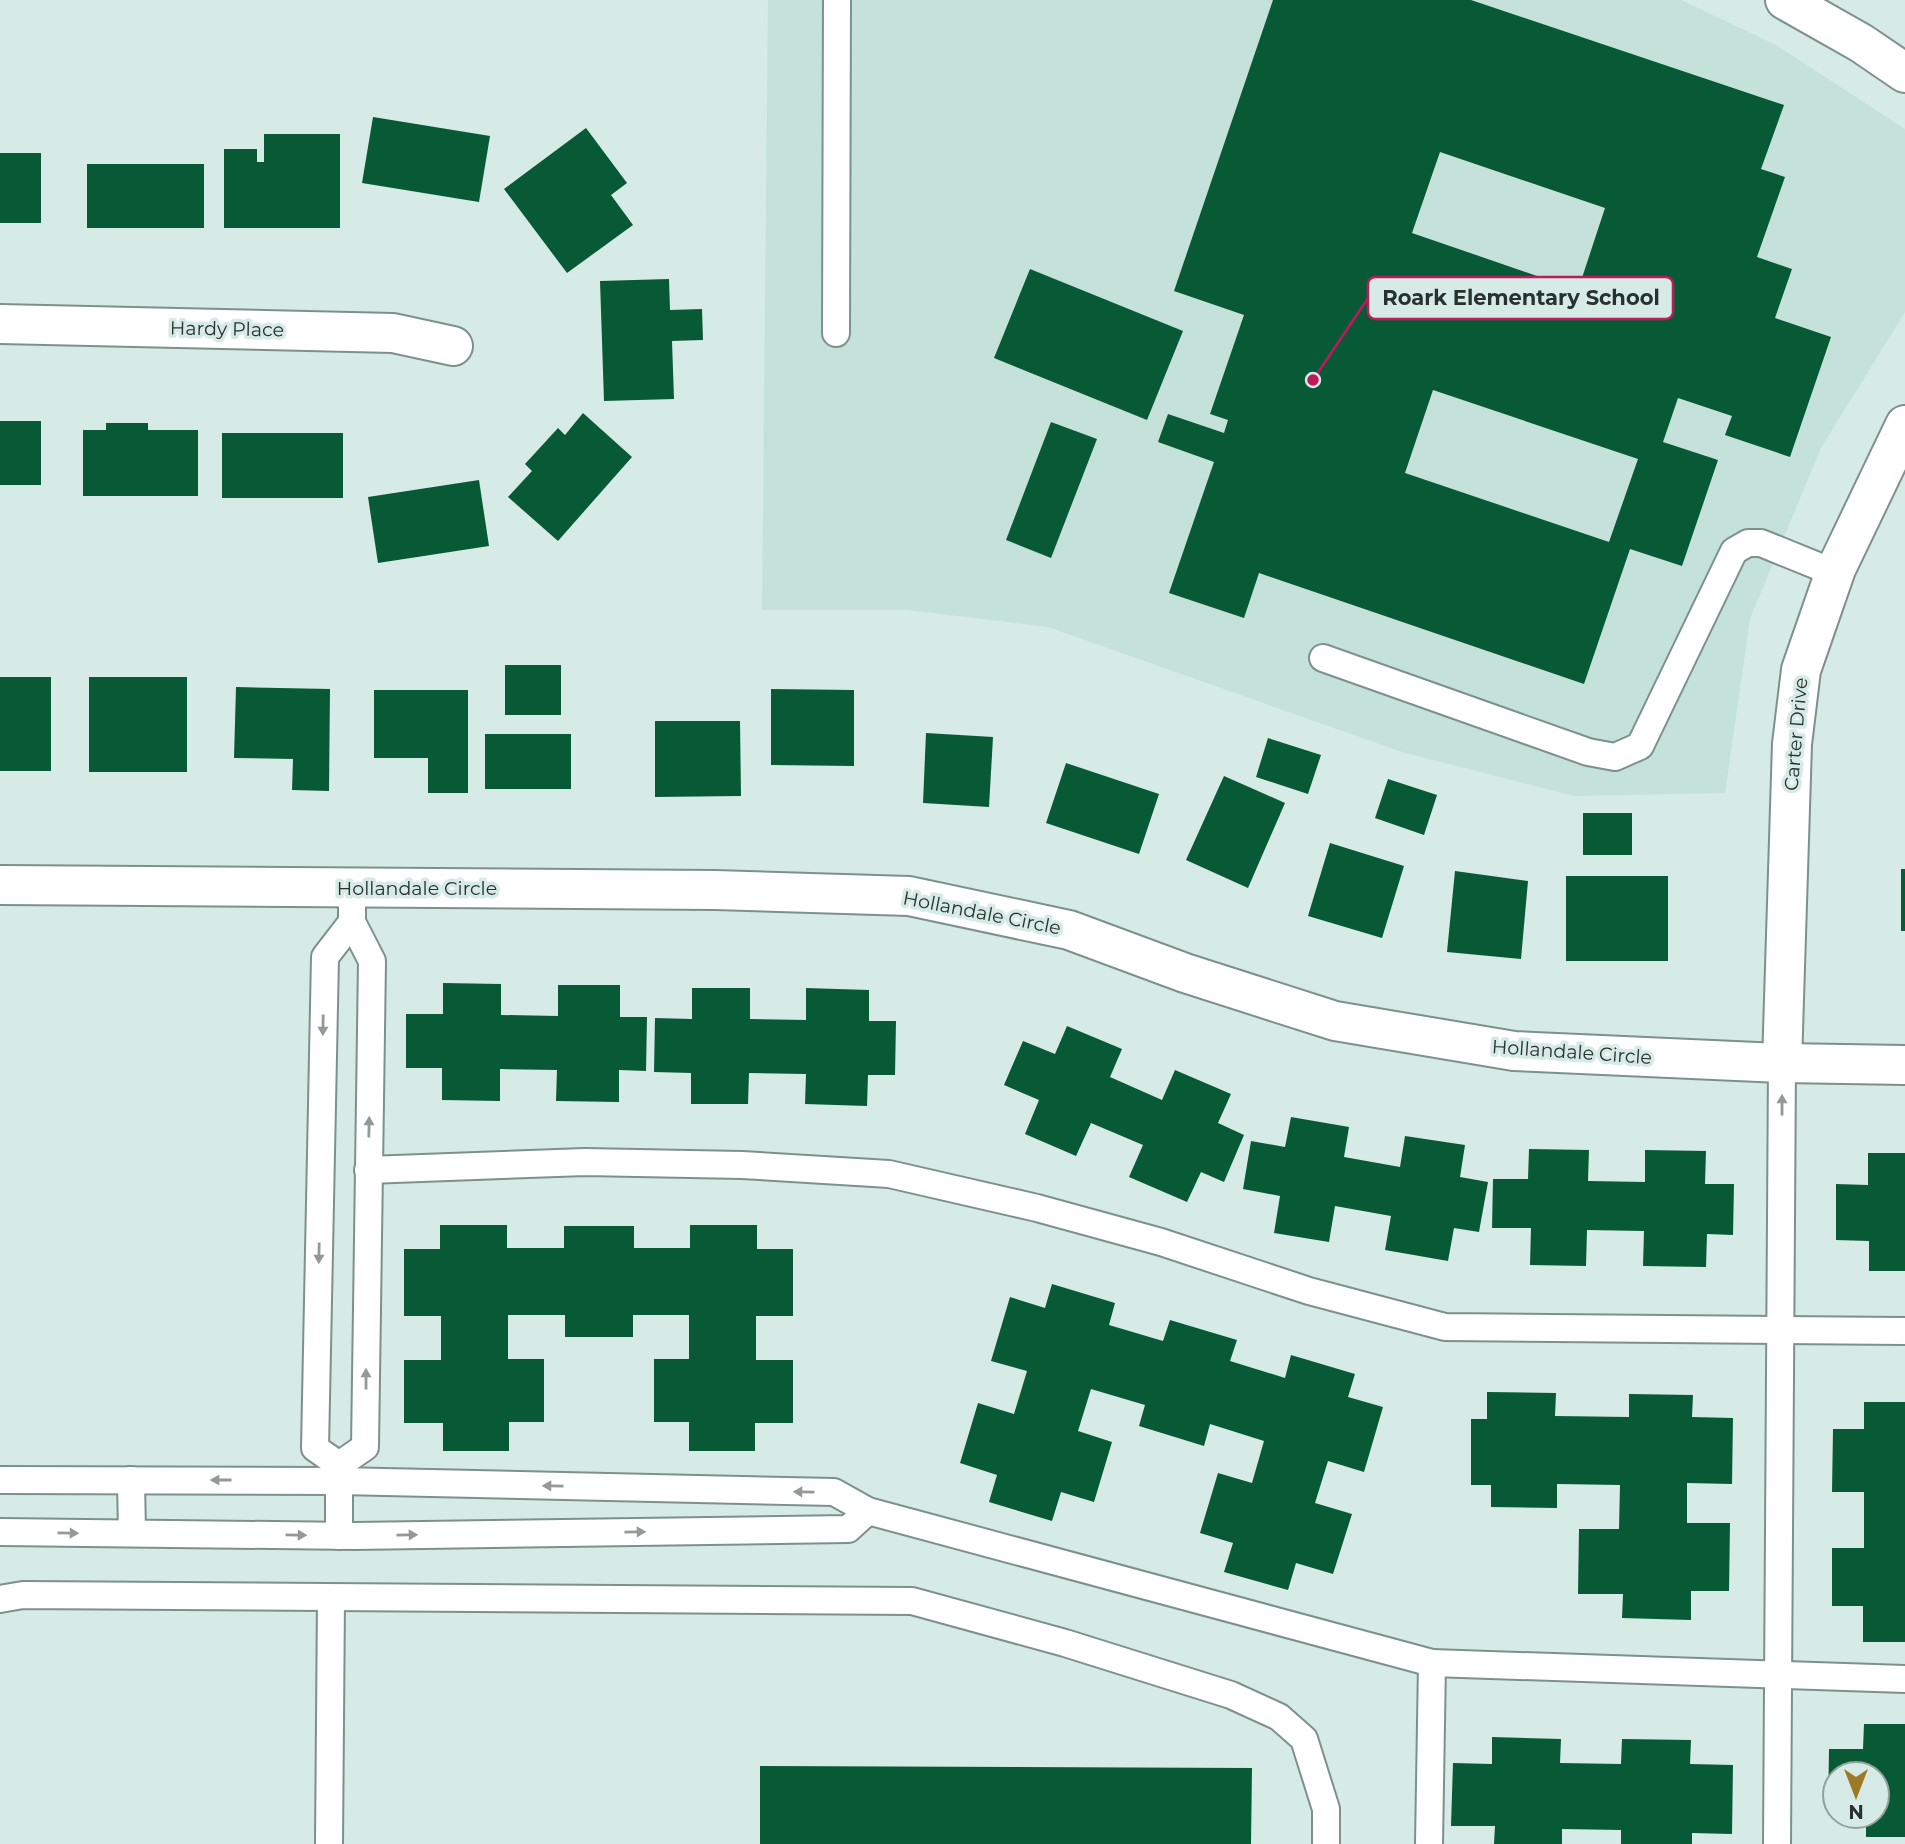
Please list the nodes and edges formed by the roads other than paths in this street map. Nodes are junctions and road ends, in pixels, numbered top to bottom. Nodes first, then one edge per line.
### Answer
1 (837, 0) edge
2 (1785, 0) edge
3 (1905, 73) edge
4 (0, 324) edge
5 (836, 333) dead end
6 (453, 346) dead end
7 (1905, 425) edge
8 (1835, 573) junction
9 (1323, 658) dead end
10 (0, 885) edge
11 (352, 905) junction
12 (1782, 1063) junction
13 (1905, 1065) edge
14 (368, 1170) junction
15 (1781, 1330) junction
16 (1905, 1331) edge
17 (338, 1473) junction
18 (0, 1480) edge
19 (131, 1480) junction
20 (868, 1511) junction
21 (0, 1532) edge
22 (132, 1533) junction
23 (339, 1535) junction
24 (331, 1598) junction
25 (0, 1599) edge
26 (1432, 1663) junction
27 (1778, 1673) junction
28 (1905, 1679) edge
29 (329, 1844) edge
30 (1326, 1844) edge
31 (1429, 1844) edge
32 (1777, 1844) edge

1 - 5 lane
2 - 3 street
4 - 6 street, Hardy Place
7 - 8 street, Carter Drive
8 - 9 lane
8 - 12 street, Carter Drive
10 - 11 street, Hollandale Circle
11 - 12 street, Hollandale Circle
14 -> 11 lane
11 -> 17 lane
12 - 13 street, Hollandale Circle
15 -> 12 lane
14 - 15 lane
17 -> 14 lane
15 - 16 lane
15 - 27 lane
17 -> 19 lane
20 -> 17 lane
17 - 23 lane
18 - 19 lane
19 - 22 lane
23 -> 20 lane
20 - 26 lane
21 -> 22 lane
22 -> 23 lane
24 - 25 lane
24 - 29 lane
24 - 30 lane
26 - 27 lane
26 - 31 lane
27 - 28 lane
27 - 32 lane

